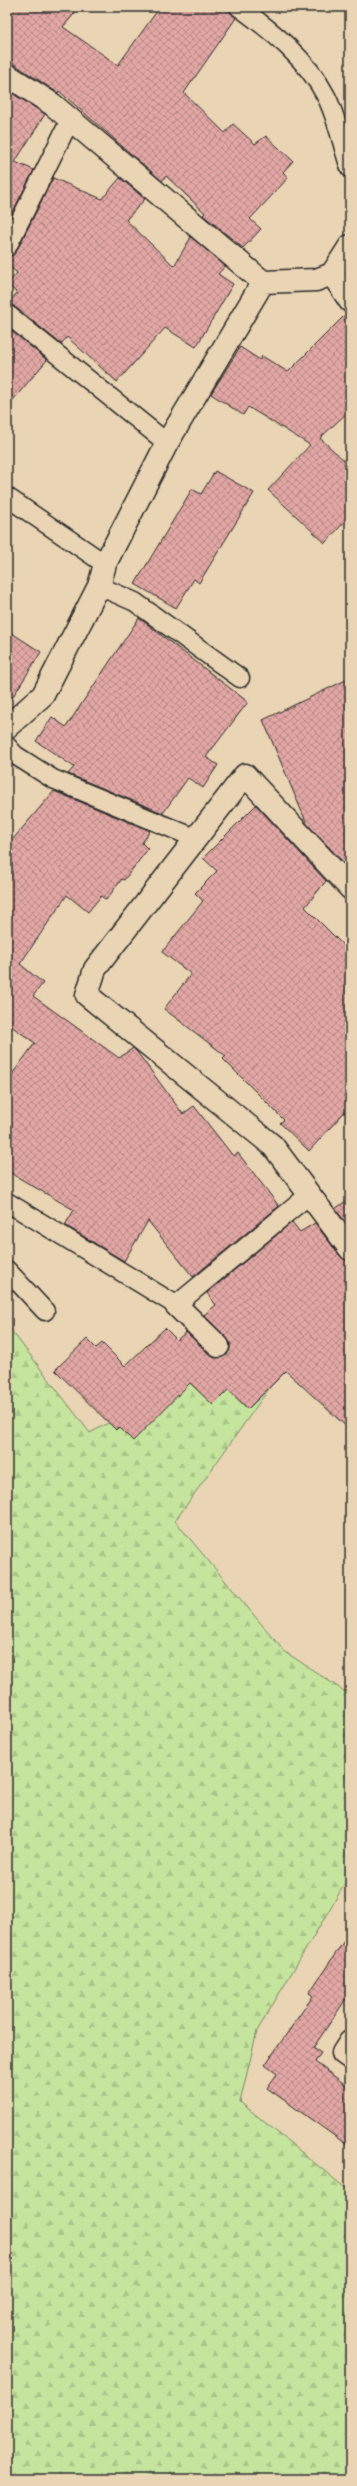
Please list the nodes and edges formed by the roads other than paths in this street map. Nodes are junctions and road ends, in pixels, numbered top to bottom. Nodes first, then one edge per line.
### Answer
1 (239, 7) edge
2 (7, 75) edge
3 (70, 120) junction
4 (350, 168) edge
5 (350, 246) edge
6 (7, 247) edge
7 (332, 274) junction
8 (263, 282) junction
9 (350, 301) edge
10 (7, 314) edge
11 (167, 443) junction
12 (7, 497) edge
13 (104, 564) junction
14 (98, 586) junction
15 (240, 678) dead end
16 (7, 727) edge
17 (7, 746) edge
18 (195, 838) junction
19 (350, 888) edge
20 (310, 1194) junction
21 (7, 1202) edge
22 (350, 1249) edge
23 (7, 1270) edge
24 (176, 1305) junction
25 (45, 1311) dead end
26 (218, 1346) dead end
27 (350, 2042) edge
28 (350, 2058) edge

1 - 4 lane
2 - 3 street
3 - 6 lane
3 - 8 street
5 - 7 street
7 - 8 street
7 - 9 street
8 - 11 street
10 - 11 lane
11 - 13 street
12 - 13 lane
13 - 14 street
14 - 15 lane
14 - 16 street
17 - 18 lane
18 - 19 street
18 - 20 street
20 - 22 street
20 - 24 lane
21 - 24 lane
23 - 25 lane
24 - 26 street
27 - 28 street

